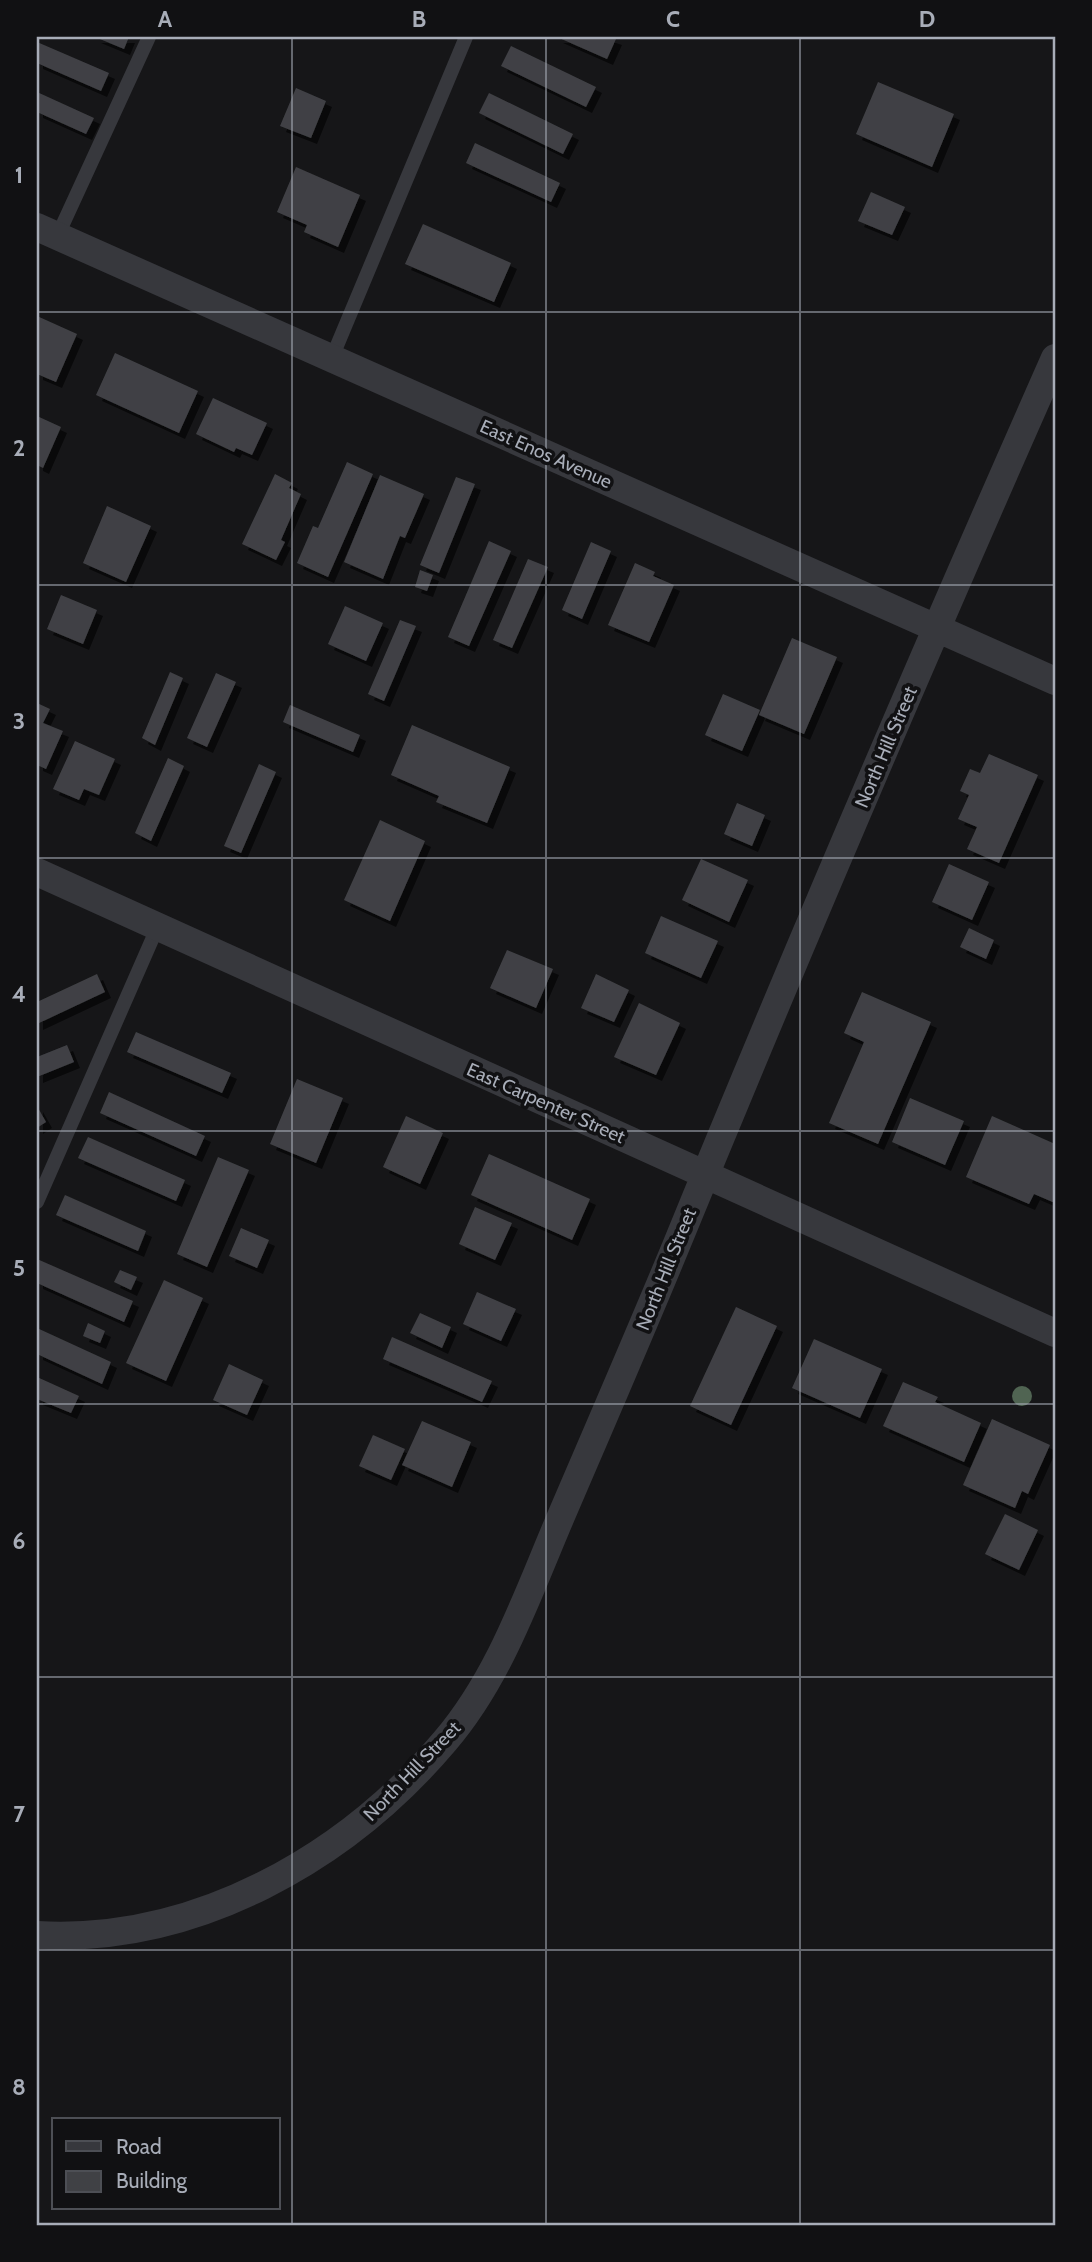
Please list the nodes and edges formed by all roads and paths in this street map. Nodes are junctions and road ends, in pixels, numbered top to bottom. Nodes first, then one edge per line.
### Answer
1 (149, 37) edge
2 (466, 37) edge
3 (47, 232) edge
4 (1055, 358) edge
5 (331, 360) junction
6 (936, 626) junction
7 (1055, 681) edge
8 (37, 872) edge
9 (158, 926) junction
10 (705, 1175) junction
11 (37, 1202) edge
12 (1055, 1333) edge
13 (37, 1935) edge

1 - 3 lane
2 - 5 lane
3 - 5 street, East Enos Avenue
4 - 6 street, North Hill Street
5 - 6 street, East Enos Avenue
6 - 7 street, East Enos Avenue
6 - 10 street, North Hill Street
8 - 9 street, East Carpenter Street
9 - 10 street, East Carpenter Street
9 - 11 lane
10 - 12 street, East Carpenter Street
10 - 13 street, North Hill Street

